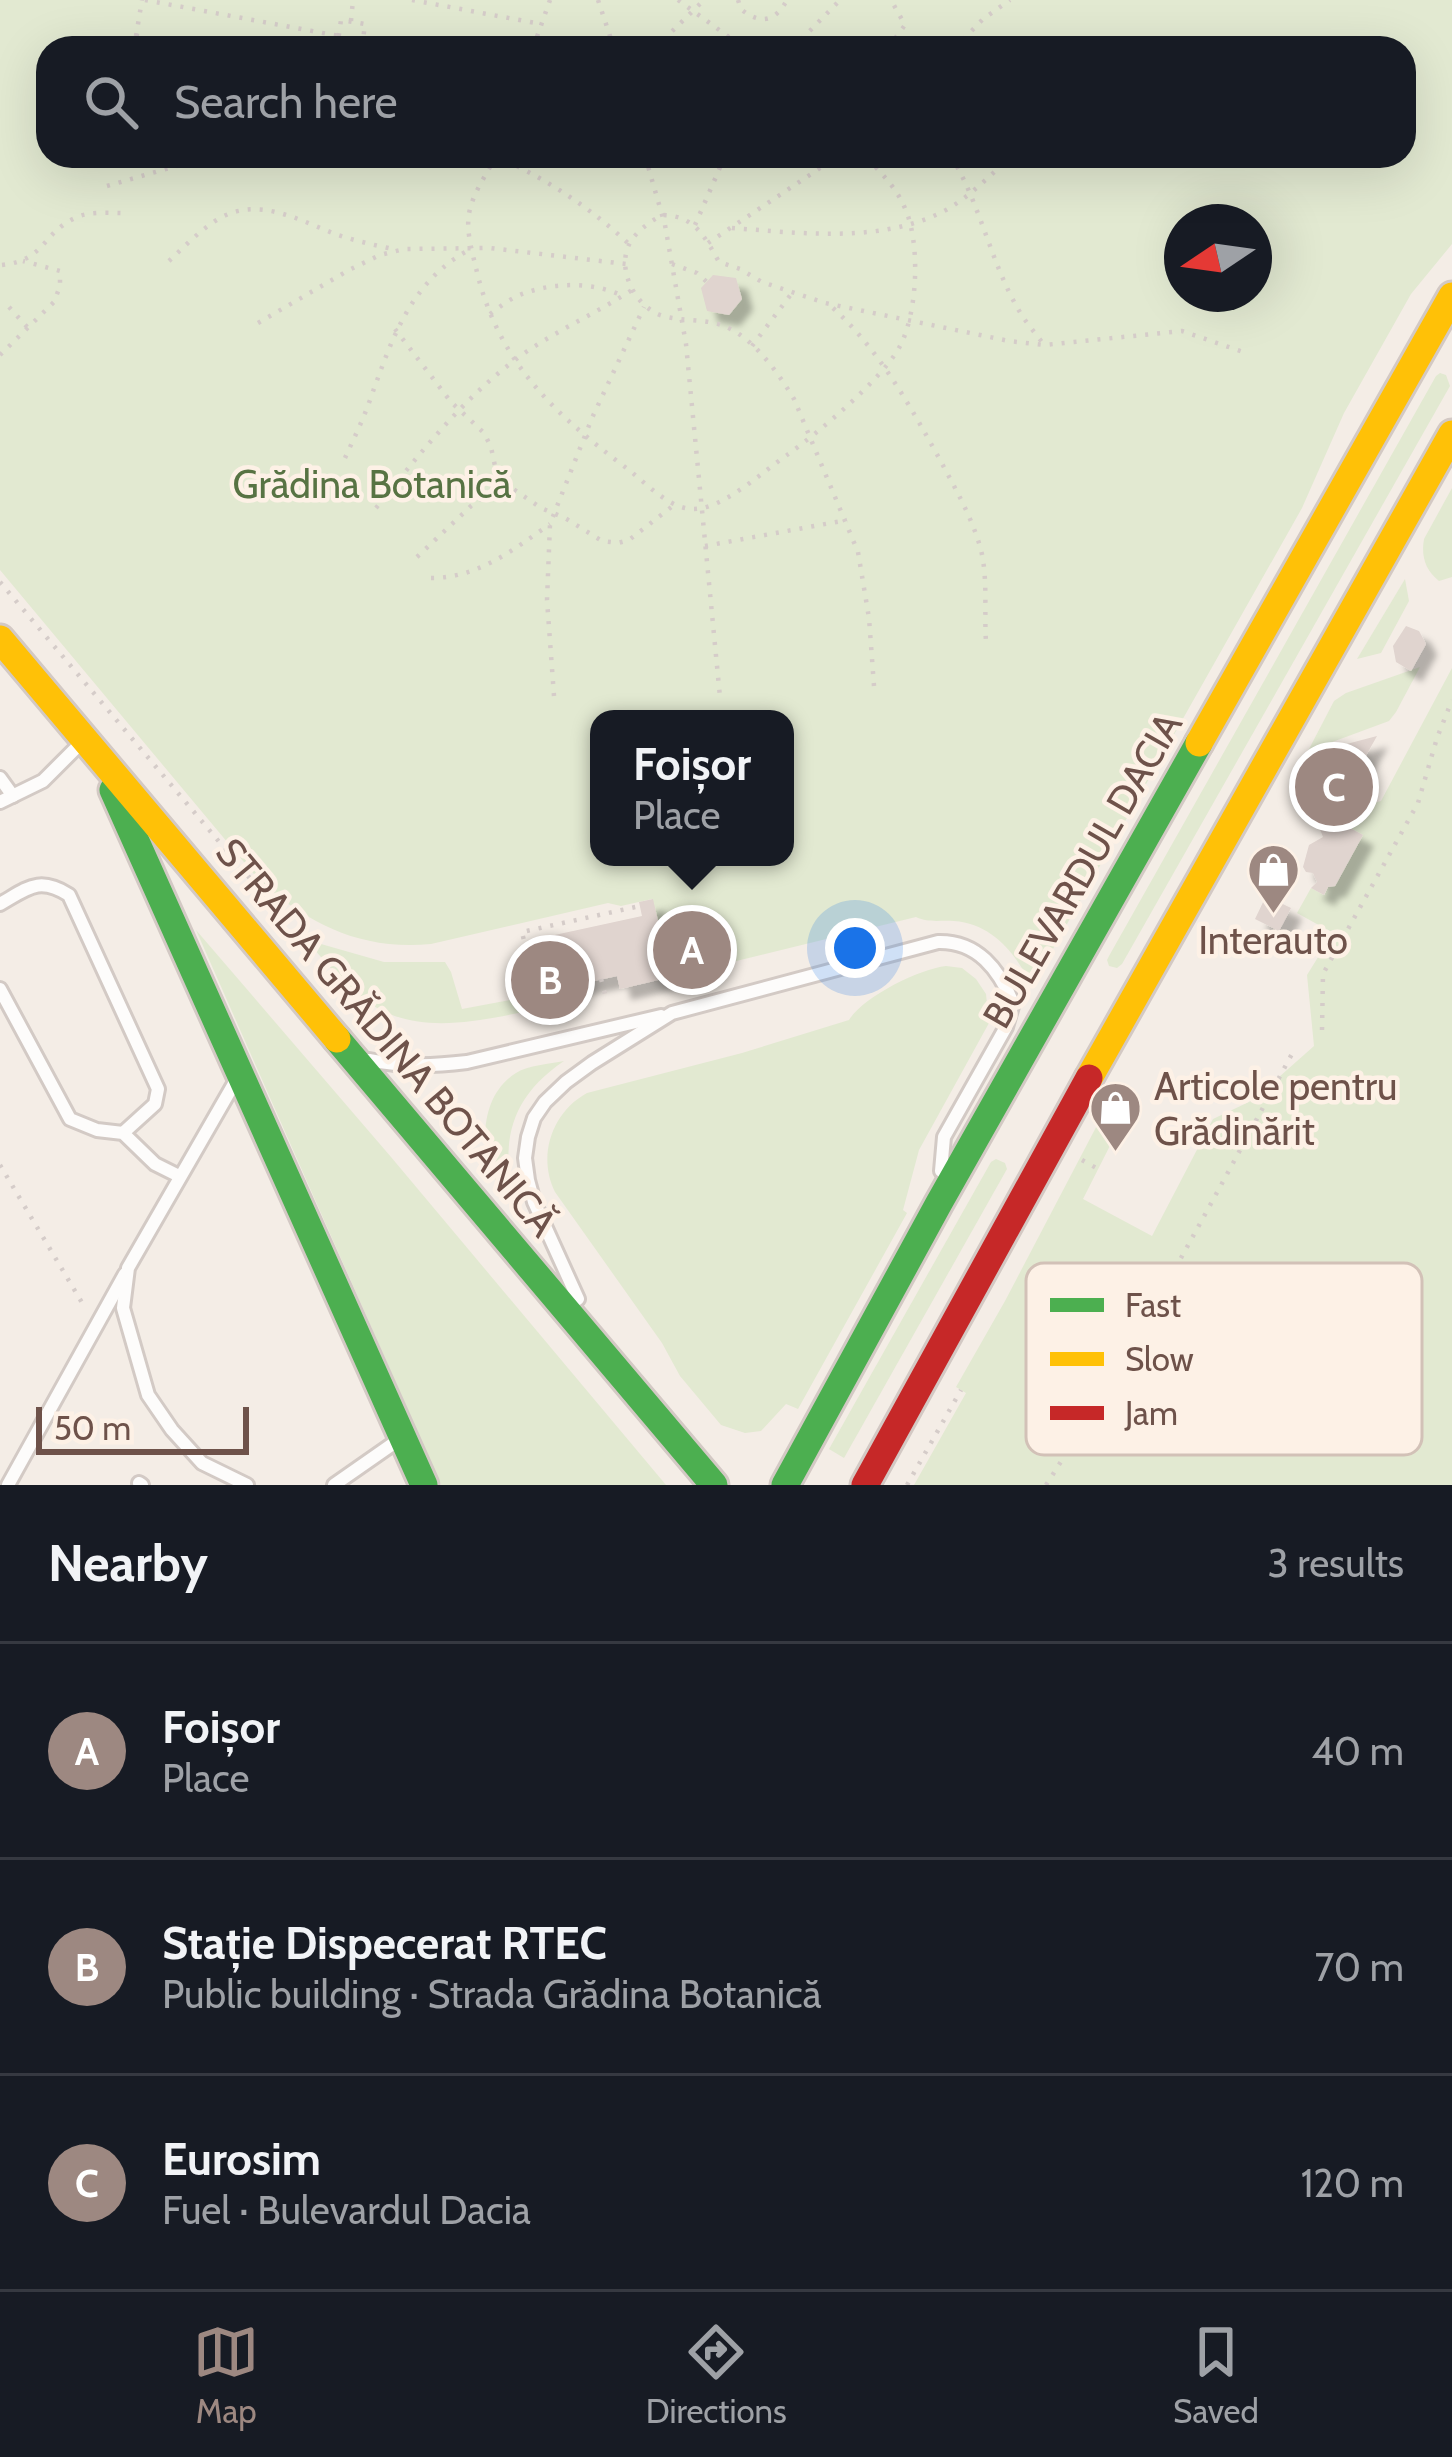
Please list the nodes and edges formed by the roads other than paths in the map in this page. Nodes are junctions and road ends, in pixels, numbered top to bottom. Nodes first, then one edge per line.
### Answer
1 (1452, 296) edge
2 (1426, 341) junction
3 (1452, 358) edge
4 (1452, 434) edge
5 (0, 639) edge
6 (90, 743) junction
7 (0, 778) edge
8 (6, 799) edge
9 (0, 904) edge
10 (0, 989) edge
11 (1013, 1003) junction
12 (672, 1013) junction
13 (351, 1054) junction
14 (1022, 1057) junction
15 (239, 1076) junction
16 (123, 1133) junction
17 (179, 1176) junction
18 (939, 1203) junction
19 (128, 1268) junction
20 (606, 1359) junction
21 (403, 1437) junction
22 (8, 1485) edge
23 (247, 1485) edge
24 (334, 1485) edge
25 (424, 1485) edge
26 (715, 1485) edge
27 (785, 1485) edge
28 (865, 1485) edge

1 - 2 main road, BULEVARDUL DACIA
2 - 3 main road
2 - 14 main road, BULEVARDUL DACIA
4 - 28 main road
5 - 6 main road, STRADA GRĂDINA BOTANICĂ
6 - 8 lane
6 - 13 main road, STRADA GRĂDINA BOTANICĂ
6 - 15 main road
7 - 8 lane
9 - 16 lane
10 - 16 lane
11 - 12 lane
11 - 14 lane
11 - 18 lane
12 - 13 lane
12 - 20 lane
13 - 20 main road, STRADA GRĂDINA BOTANICĂ
14 - 18 main road, BULEVARDUL DACIA
15 - 17 lane
15 - 21 main road
16 - 17 lane
17 - 19 lane
18 - 27 main road, BULEVARDUL DACIA
19 - 22 lane
19 - 23 lane
20 - 26 main road, STRADA GRĂDINA BOTANICĂ
21 - 24 lane
21 - 25 main road

